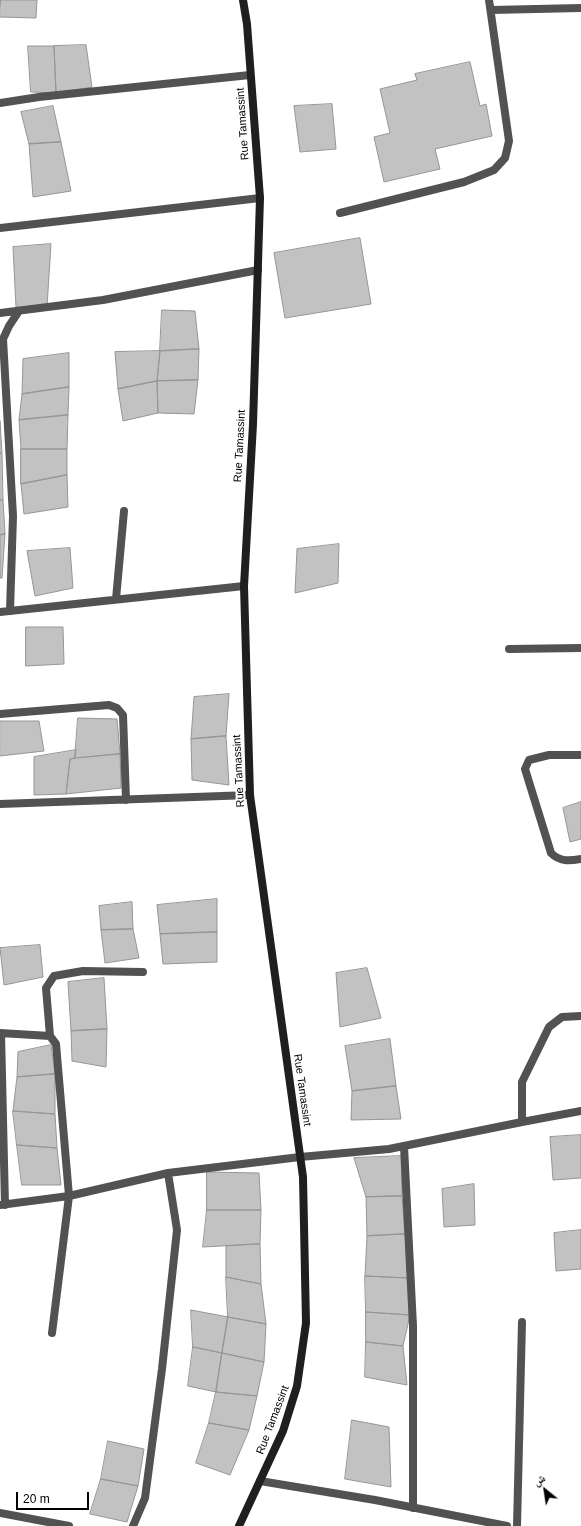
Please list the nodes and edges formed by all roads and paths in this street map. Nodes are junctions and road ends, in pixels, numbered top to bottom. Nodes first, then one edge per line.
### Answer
1 (243, 0) edge
2 (489, 0) edge
3 (581, 8) edge
4 (491, 10) junction
5 (250, 75) junction
6 (0, 103) edge
7 (260, 198) junction
8 (340, 214) dead end
9 (0, 228) edge
10 (258, 270) junction
11 (19, 311) junction
12 (0, 313) edge
13 (124, 511) dead end
14 (244, 586) junction
15 (116, 599) junction
16 (10, 611) junction
17 (0, 612) edge
18 (581, 648) edge
19 (509, 649) dead end
20 (0, 714) edge
21 (581, 755) edge
22 (250, 795) junction
23 (126, 800) junction
24 (0, 804) edge
25 (581, 859) edge
26 (143, 972) dead end
27 (581, 1016) edge
28 (1, 1033) edge
29 (50, 1036) junction
30 (581, 1111) edge
31 (522, 1122) junction
32 (404, 1146) junction
33 (300, 1157) junction
34 (168, 1173) junction
35 (69, 1196) junction
36 (3, 1205) edge
37 (522, 1322) dead end
38 (52, 1332) dead end
39 (260, 1481) junction
40 (414, 1508) junction
41 (0, 1513) edge
42 (69, 1526) edge
43 (133, 1526) edge
44 (239, 1526) edge
45 (507, 1526) edge
46 (517, 1526) edge

1 - 5 main road, Rue Tamassint
2 - 4 street
3 - 4 street
4 - 8 street
5 - 6 street
5 - 7 main road, Rue Tamassint
7 - 9 street
7 - 10 main road, Rue Tamassint
10 - 11 street
10 - 14 main road, Rue Tamassint
11 - 12 street
11 - 16 street
13 - 15 street
14 - 15 street
14 - 22 main road, Rue Tamassint
15 - 16 street
16 - 17 street
18 - 19 street
20 - 23 street
21 - 25 street
22 - 23 street
22 - 33 main road, Rue Tamassint
23 - 24 street
26 - 29 street
27 - 31 street
28 - 29 street
28 - 36 street
29 - 35 street
30 - 31 street
31 - 32 street
32 - 33 street
32 - 40 street
33 - 34 street
33 - 39 main road, Rue Tamassint
34 - 35 street
34 - 43 street
35 - 36 street
35 - 38 street
37 - 46 street
39 - 40 street
39 - 44 main road, Rue Tamassint
40 - 45 street
41 - 42 street

